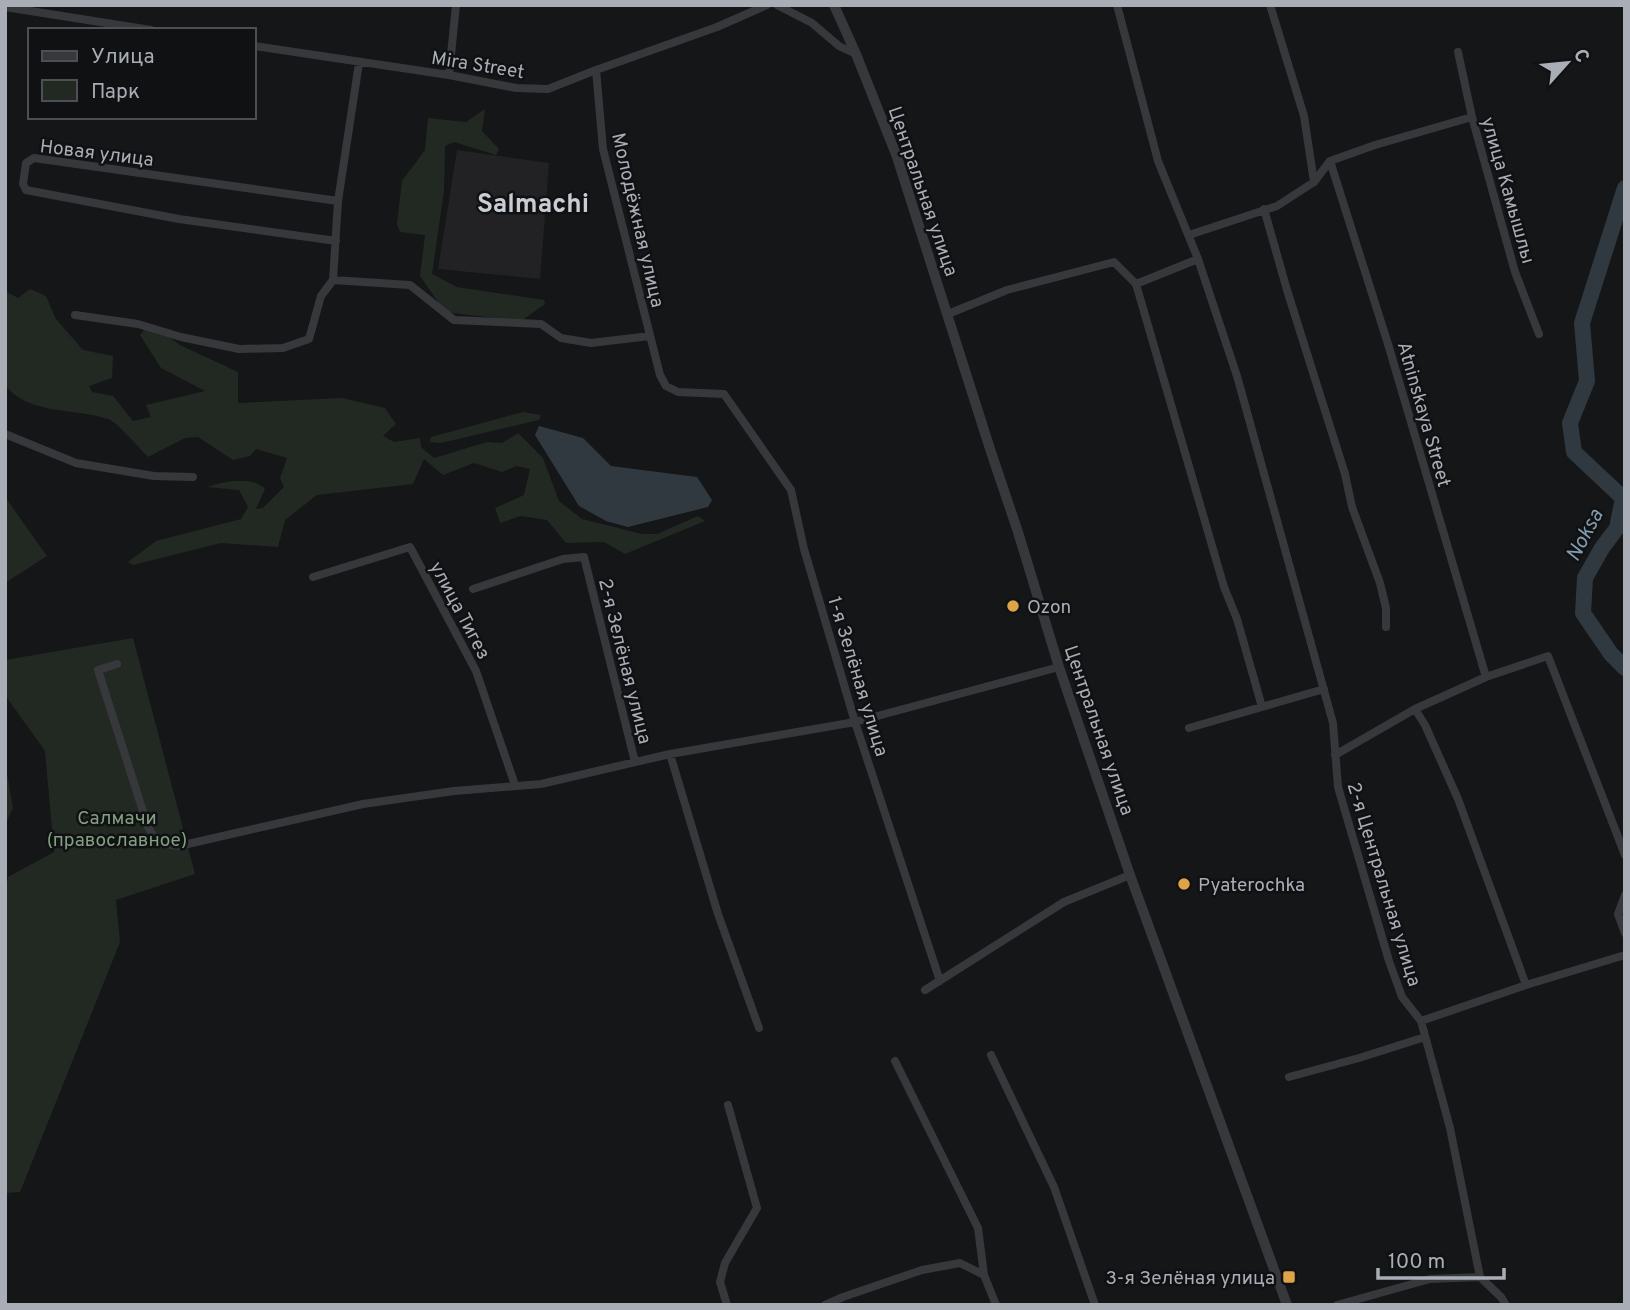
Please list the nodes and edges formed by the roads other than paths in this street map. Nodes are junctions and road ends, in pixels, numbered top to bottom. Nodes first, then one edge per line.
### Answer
1 (456, 5) edge
2 (767, 5) edge
3 (777, 5) edge
4 (834, 5) edge
5 (1117, 5) edge
6 (1270, 5) edge
7 (5, 7) edge
8 (23, 8) edge
9 (139, 28) edge
10 (256, 46) edge
11 (1458, 52) dead end
12 (856, 54) junction
13 (359, 62) junction
14 (596, 70) junction
15 (449, 75) junction
16 (1472, 117) junction
17 (1330, 161) junction
18 (1314, 182) junction
19 (338, 201) junction
20 (1264, 209) junction
21 (1189, 235) junction
22 (336, 241) junction
23 (1198, 259) junction
24 (334, 280) junction
25 (1136, 284) junction
26 (948, 314) junction
27 (75, 315) dead end
28 (1539, 334) dead end
29 (650, 336) junction
30 (724, 394) joint
31 (5, 434) edge
32 (193, 477) dead end
33 (313, 577) dead end
34 (473, 589) dead end
35 (1386, 627) dead end
36 (117, 664) dead end
37 (1059, 667) junction
38 (1486, 677) junction
39 (1324, 689) junction
40 (1262, 707) junction
41 (1415, 709) junction
42 (855, 722) junction
43 (1189, 728) dead end
44 (670, 754) junction
45 (1335, 755) junction
46 (635, 762) junction
47 (515, 785) junction
48 (1625, 855) edge
49 (1130, 875) junction
50 (1625, 895) edge
51 (1625, 933) edge
52 (1625, 955) edge
53 (940, 981) junction
54 (1526, 985) junction
55 (925, 990) dead end
56 (1421, 1021) junction
57 (760, 1028) dead end
58 (1425, 1037) junction
59 (991, 1055) dead end
60 (895, 1061) dead end
61 (1289, 1077) dead end
62 (728, 1105) dead end
63 (984, 1275) junction
64 (1480, 1277) junction
65 (727, 1305) edge
66 (825, 1305) edge
67 (996, 1305) edge
68 (1095, 1305) edge
69 (1287, 1305) edge
70 (1338, 1305) edge
71 (1506, 1305) edge

1 - 15 street
2 - 14 street, Mira Street
3 - 12 street
4 - 12 street, Центральная улица
5 - 21 street, 2-я Центральная улица
6 - 18 street
7 - 8 street
8 - 9 street
10 - 13 street, Mira Street
11 - 16 street, улица Камышлы
12 - 26 street, Центральная улица
13 - 15 street, Mira Street
13 - 19 street
14 - 15 street, Mira Street
14 - 29 street, Молодёжная улица
16 - 17 street
16 - 28 street, улица Камышлы
17 - 18 street
17 - 38 street, Atninskaya Street
18 - 20 street
19 - 22 street
19 - 22 street, Новая улица
20 - 21 street
20 - 35 street
21 - 23 street, 2-я Центральная улица
22 - 24 street
23 - 25 street
23 - 39 street, 2-я Центральная улица
24 - 27 street
24 - 29 street, Молодёжная улица
25 - 26 street
25 - 40 street
26 - 37 street, Центральная улица
29 - 30 street, Молодёжная улица
30 - 42 street, 1-я Зелёная улица
31 - 32 street
33 - 47 street, улица Тигез
34 - 46 street, 2-я Зелёная улица
36 - 47 street
37 - 42 street
37 - 49 street, Центральная улица
38 - 41 street
38 - 48 street
39 - 40 street
39 - 45 street, 2-я Центральная улица
40 - 43 street
41 - 45 street
41 - 54 street
42 - 44 street
42 - 53 street, 1-я Зелёная улица
44 - 46 street
44 - 57 street, 2-я Зелёная улица
45 - 56 street, 2-я Центральная улица
46 - 47 street
49 - 53 street
49 - 69 street, Центральная улица
50 - 51 street
52 - 54 street
53 - 55 street
54 - 56 street
56 - 58 street, 2-я Центральная улица
58 - 61 street
58 - 64 street, 2-я Центральная улица
59 - 68 street
60 - 63 street
62 - 65 street
63 - 66 street
63 - 67 street
64 - 70 street
64 - 71 street

